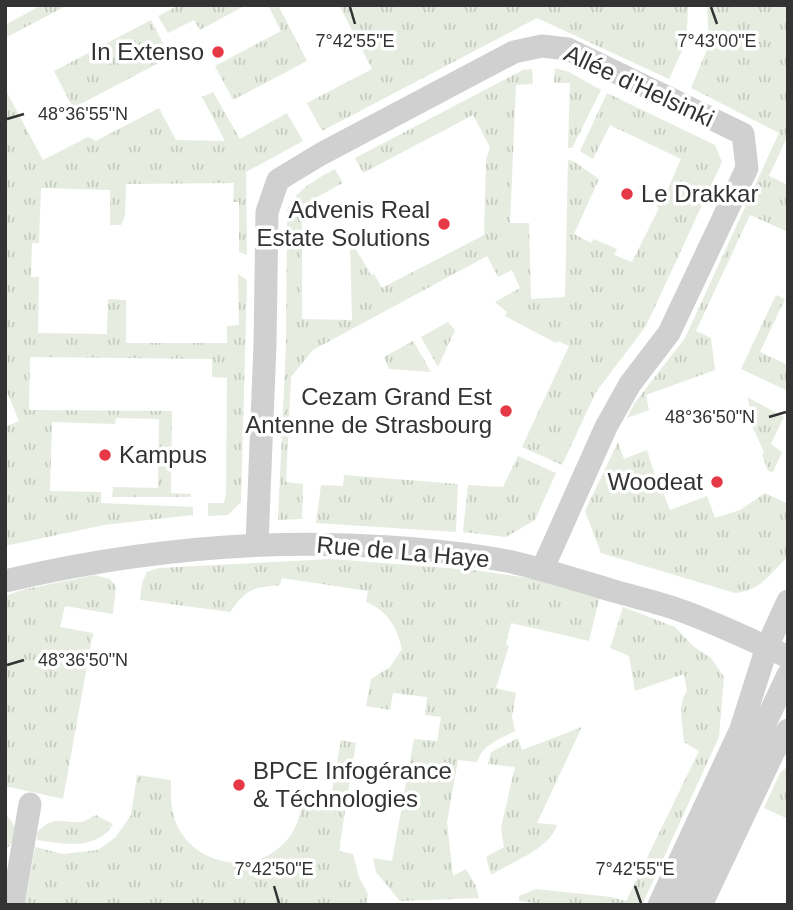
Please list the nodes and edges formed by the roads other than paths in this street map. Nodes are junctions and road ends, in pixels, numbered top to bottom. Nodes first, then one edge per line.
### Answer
1 (257, 544) junction
2 (542, 570) junction
3 (5, 581) edge
4 (788, 601) edge
5 (766, 647) junction
6 (788, 657) edge
7 (788, 675) edge
8 (788, 730) edge
9 (30, 804) dead end
10 (13, 905) edge
11 (659, 905) edge
12 (679, 905) edge
13 (701, 905) edge

1 - 2 street, Rue de La Haye
1 - 2 street, Allée d'Helsinki
1 - 3 street, Rue de La Haye
2 - 5 street, Rue de La Haye
4 - 5 street
5 - 6 street, Rue de La Haye
5 - 11 street
7 - 12 street
8 - 13 street
9 - 10 street

